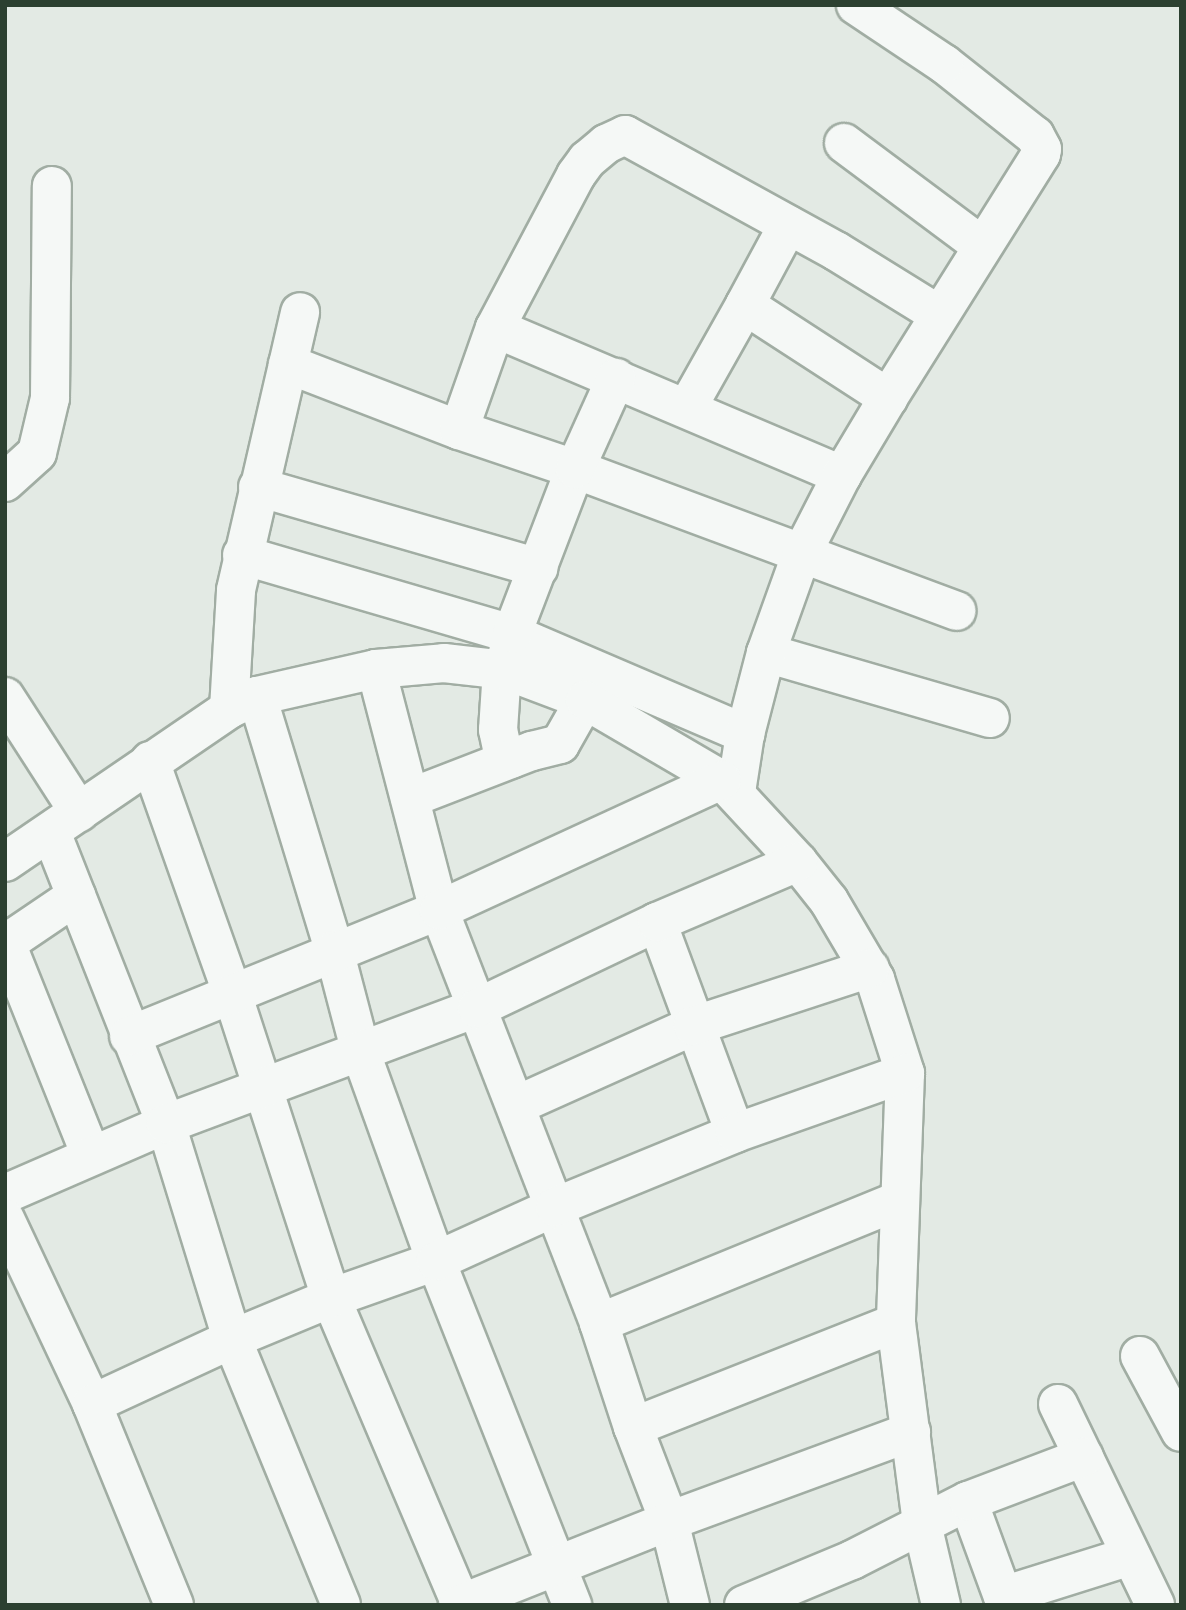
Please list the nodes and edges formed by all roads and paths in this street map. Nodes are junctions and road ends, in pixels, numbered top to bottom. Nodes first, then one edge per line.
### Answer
1 (856, 5) edge
2 (844, 144) dead end
3 (51, 186) dead end
4 (788, 225) junction
5 (982, 246) junction
6 (745, 305) junction
7 (300, 312) dead end
8 (938, 314) junction
9 (495, 328) junction
10 (288, 364) junction
11 (616, 378) junction
12 (888, 398) junction
13 (687, 408) junction
14 (458, 430) junction
15 (575, 469) junction
16 (842, 475) junction
17 (5, 482) edge
18 (258, 487) junction
19 (242, 555) junction
20 (801, 555) junction
21 (539, 568) junction
22 (956, 611) dead end
23 (509, 652) junction
24 (766, 653) junction
25 (376, 669) junction
26 (5, 697) edge
27 (585, 700) junction
28 (243, 702) junction
29 (990, 718) dead end
30 (745, 734) junction
31 (511, 759) junction
32 (150, 761) junction
33 (729, 786) junction
34 (410, 798) junction
35 (65, 822) junction
36 (7, 856) edge
37 (798, 862) junction
38 (76, 896) junction
39 (439, 910) junction
40 (657, 922) junction
41 (6, 943) edge
42 (334, 950) junction
43 (870, 968) junction
44 (232, 993) junction
45 (477, 1008) junction
46 (693, 1026) junction
47 (129, 1036) junction
48 (361, 1053) junction
49 (905, 1073) junction
50 (263, 1089) junction
51 (517, 1105) junction
52 (166, 1124) junction
53 (735, 1133) junction
54 (91, 1156) junction
55 (5, 1194) edge
56 (898, 1201) junction
57 (555, 1207) junction
58 (5, 1219) edge
59 (436, 1261) junction
60 (331, 1298) junction
61 (599, 1323) junction
62 (896, 1323) junction
63 (232, 1339) junction
64 (1140, 1356) dead end
65 (92, 1404) junction
66 (1058, 1404) dead end
67 (633, 1427) junction
68 (911, 1432) junction
69 (1181, 1432) edge
70 (1084, 1457) junction
71 (968, 1502) junction
72 (669, 1521) junction
73 (922, 1524) junction
74 (1131, 1556) junction
75 (559, 1566) junction
76 (1005, 1600) edge
77 (174, 1605) edge
78 (341, 1605) edge
79 (460, 1605) edge
80 (572, 1605) edge
81 (690, 1605) edge
82 (744, 1605) edge
83 (941, 1605) edge
84 (1155, 1605) edge

1 - 5 street
2 - 5 street
3 - 17 street
4 - 6 street
4 - 8 street
4 - 9 street
5 - 8 street
6 - 12 street
6 - 13 street
7 - 10 street
8 - 12 street
9 - 11 street
9 - 14 street
10 - 14 street
10 - 18 street
11 - 13 street
11 - 15 street
12 - 16 street
13 - 16 street
14 - 15 street
15 - 20 street
15 - 21 street
16 - 20 street
18 - 19 street
18 - 21 street
19 - 23 street
19 - 28 street
20 - 22 street
20 - 24 street
21 - 23 street
23 - 25 street
23 - 27 street
23 - 30 street
23 - 31 street
24 - 29 street
24 - 30 street
25 - 28 street
25 - 34 street
26 - 35 street
27 - 31 street
27 - 33 street
28 - 32 street
28 - 42 street
30 - 33 street
31 - 34 street
32 - 35 street
32 - 44 street
33 - 37 street
33 - 39 street
34 - 39 street
35 - 36 street
35 - 38 street
37 - 40 street
37 - 43 street
38 - 41 street
38 - 47 street
39 - 42 street
39 - 45 street
40 - 45 street
40 - 46 street
41 - 54 street
42 - 44 street
42 - 48 street
43 - 46 street
43 - 49 street
44 - 47 street
44 - 50 street
45 - 48 street
45 - 51 street
46 - 51 street
46 - 53 street
47 - 52 street
48 - 50 street
48 - 59 street
49 - 53 street
49 - 56 street
50 - 52 street
50 - 60 street
51 - 57 street
52 - 54 street
52 - 63 street
53 - 57 street
54 - 55 street
56 - 61 street
56 - 62 street
57 - 59 street
57 - 61 street
58 - 65 street
59 - 60 street
59 - 75 street
60 - 63 street
60 - 79 street
61 - 67 street
62 - 67 street
62 - 68 street
63 - 65 street
63 - 78 street
64 - 69 street
65 - 77 street
66 - 70 street
67 - 72 street
68 - 72 street
68 - 73 street
70 - 71 street
70 - 74 street
71 - 73 street
71 - 76 street
72 - 75 street
72 - 81 street
73 - 82 street
73 - 83 street
74 - 76 street
74 - 84 street
75 - 79 street
75 - 80 street

